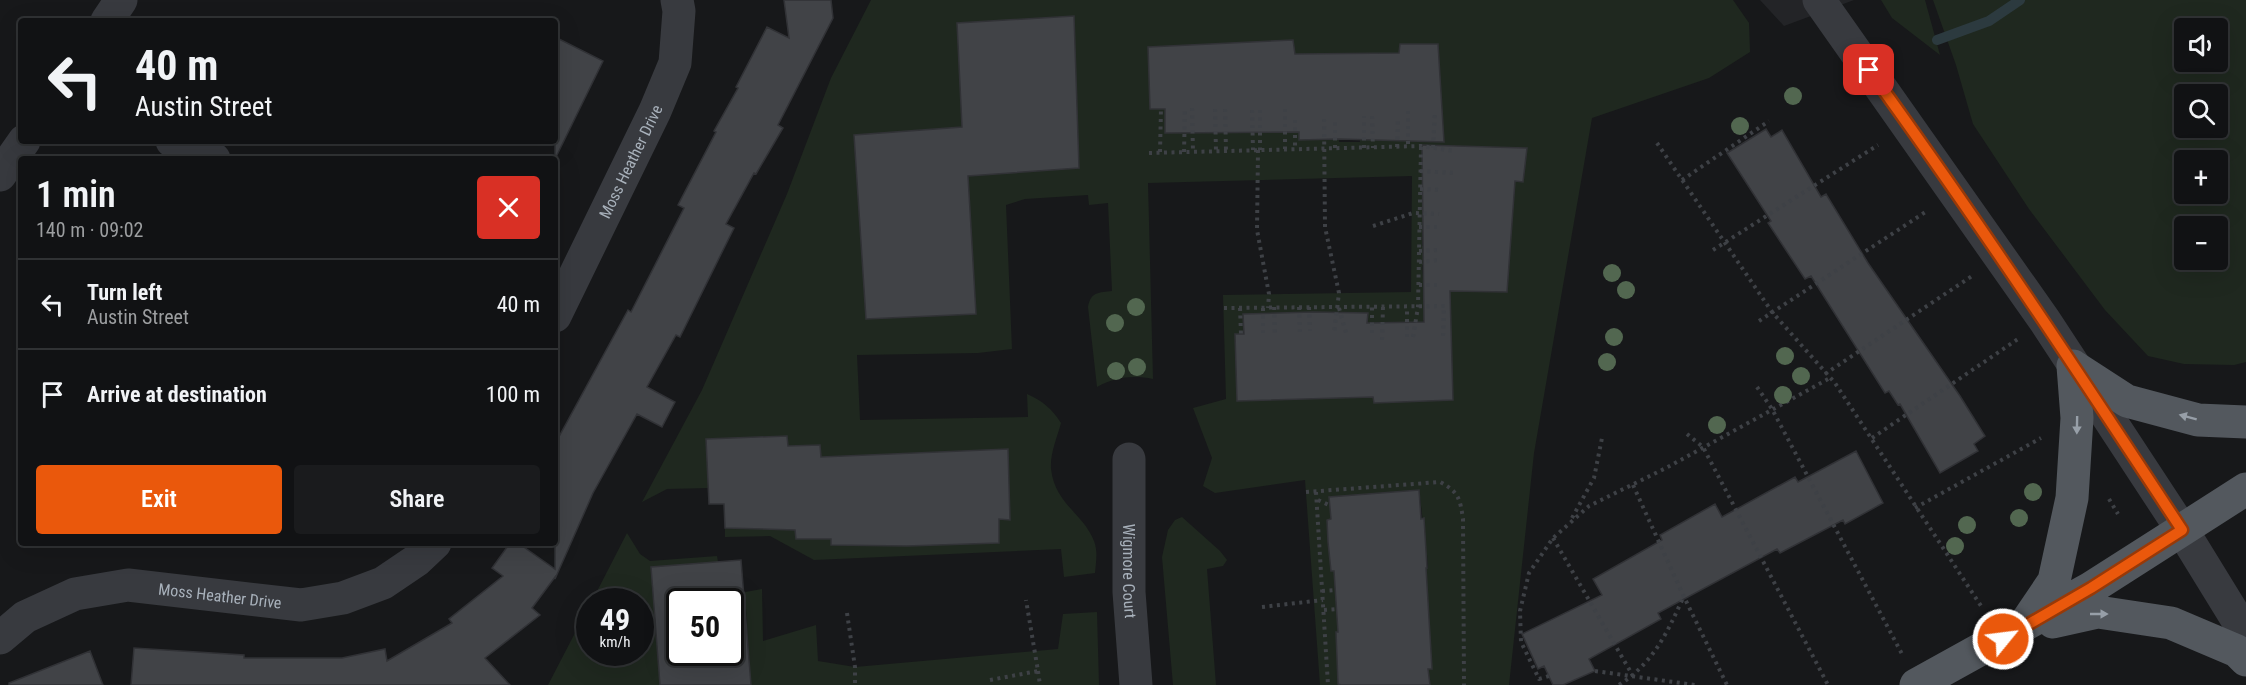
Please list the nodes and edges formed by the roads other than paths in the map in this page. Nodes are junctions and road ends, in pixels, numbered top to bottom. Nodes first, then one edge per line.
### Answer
1 (121, 0) edge
2 (677, 0) edge
3 (1819, 0) edge
4 (108, 18) edge
5 (22, 144) edge
6 (179, 144) edge
7 (207, 156) edge
8 (0, 175) edge
9 (558, 310) edge
10 (2073, 366) junction
11 (2246, 422) edge
12 (1129, 459) dead end
13 (2246, 489) edge
14 (2182, 530) junction
15 (432, 546) edge
16 (2012, 633) junction
17 (2246, 634) edge
18 (0, 638) edge
19 (2246, 660) edge
20 (1136, 685) edge
21 (1917, 685) edge

1 - 4 street
2 - 9 street, Moss Heather Drive
3 - 10 street
5 - 8 street
6 - 7 street
11 -> 10 main road
10 - 14 street
10 -> 16 main road
12 - 20 street, Wigmore Court
13 - 14 main road
14 - 16 main road
14 - 17 street
15 - 18 street, Moss Heather Drive
16 -> 19 main road
16 - 21 main road

